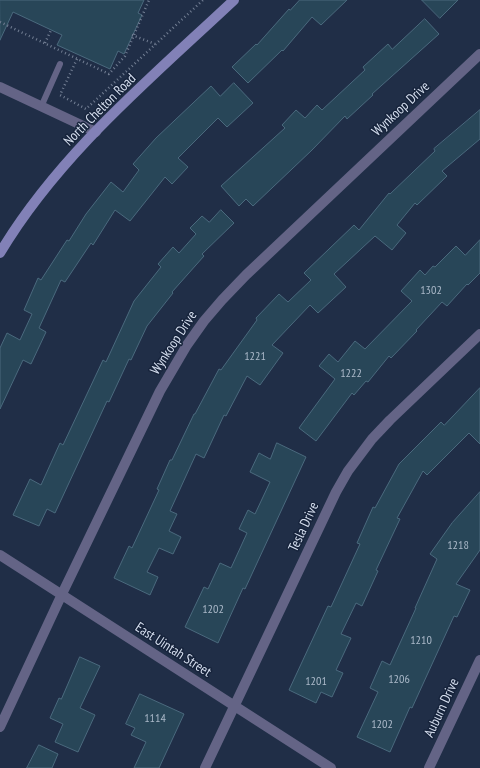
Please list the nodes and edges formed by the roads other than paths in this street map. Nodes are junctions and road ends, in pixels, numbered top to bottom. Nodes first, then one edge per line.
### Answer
1 (234, 0) edge
2 (480, 54) edge
3 (60, 64) dead end
4 (0, 87) edge
5 (41, 107) junction
6 (96, 132) junction
7 (0, 253) edge
8 (480, 334) edge
9 (0, 555) edge
10 (62, 594) junction
11 (480, 660) edge
12 (234, 706) junction
13 (0, 727) edge
14 (205, 768) edge
15 (331, 768) edge
16 (429, 768) edge

1 - 6 main road, North Chelton Road
2 - 10 street, Wynkoop Drive
3 - 5 lane
4 - 5 street
5 - 6 street
6 - 7 main road, North Chelton Road
8 - 12 street, Tesla Drive
9 - 10 street, East Uintah Street
10 - 12 street, East Uintah Street
10 - 13 street, Wynkoop Drive
11 - 16 street, Auburn Drive
12 - 14 street, Tesla Drive
12 - 15 street, East Uintah Street

